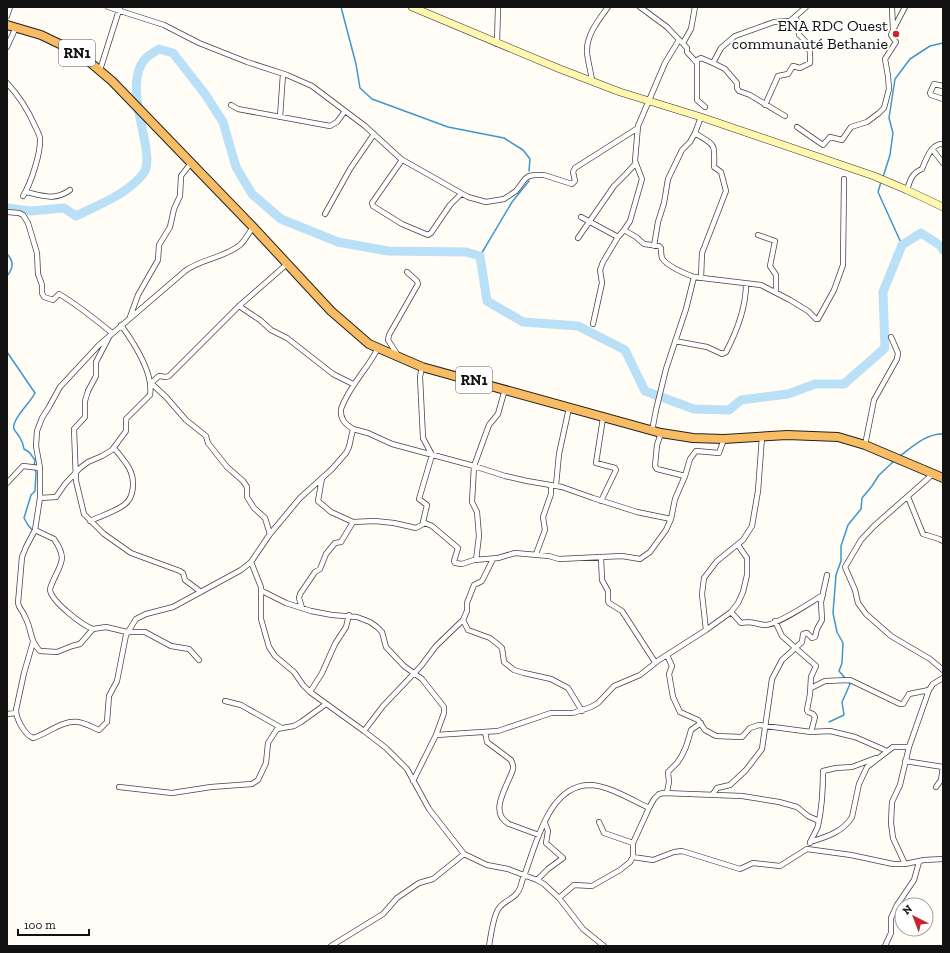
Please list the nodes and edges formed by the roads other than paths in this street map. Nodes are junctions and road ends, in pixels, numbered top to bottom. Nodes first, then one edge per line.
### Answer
1 (10, 7) edge
2 (108, 7) edge
3 (412, 7) edge
4 (498, 7) edge
5 (608, 7) edge
6 (640, 7) edge
7 (695, 7) edge
8 (806, 7) edge
9 (892, 7) edge
10 (905, 7) edge
11 (120, 9) edge
12 (7, 16) edge
13 (795, 18) junction
14 (7, 25) edge
15 (16, 27) junction
16 (893, 30) junction
17 (681, 42) junction
18 (497, 44) junction
19 (7, 47) edge
20 (695, 61) junction
21 (713, 62) junction
22 (100, 70) junction
23 (283, 74) junction
24 (592, 81) junction
25 (7, 83) edge
26 (943, 86) edge
27 (943, 99) edge
28 (648, 100) junction
29 (232, 105) dead end
30 (765, 105) junction
31 (705, 107) dead end
32 (345, 111) junction
33 (785, 116) dead end
34 (280, 117) junction
35 (701, 117) junction
36 (797, 126) dead end
37 (638, 128) junction
38 (695, 133) junction
39 (374, 134) junction
40 (943, 144) edge
41 (932, 150) junction
42 (402, 160) junction
43 (191, 163) junction
44 (636, 163) junction
45 (943, 163) edge
46 (844, 179) dead end
47 (70, 190) dead end
48 (907, 190) junction
49 (461, 194) junction
50 (943, 207) edge
51 (7, 212) edge
52 (325, 214) dead end
53 (581, 216) dead end
54 (589, 221) junction
55 (253, 227) junction
56 (624, 230) junction
57 (758, 235) dead end
58 (618, 237) junction
59 (578, 238) dead end
60 (654, 246) junction
61 (287, 264) junction
62 (407, 272) dead end
63 (694, 277) junction
64 (701, 278) junction
65 (746, 284) junction
66 (776, 292) junction
67 (240, 306) junction
68 (129, 318) junction
69 (592, 324) dead end
70 (122, 325) junction
71 (111, 334) junction
72 (892, 337) dead end
73 (675, 341) junction
74 (378, 348) junction
75 (399, 358) junction
76 (422, 367) junction
77 (151, 383) junction
78 (353, 384) junction
79 (505, 389) junction
80 (570, 408) junction
81 (602, 418) junction
82 (352, 429) junction
83 (657, 432) junction
84 (762, 437) junction
85 (724, 439) junction
86 (865, 445) junction
87 (114, 448) junction
88 (432, 455) junction
89 (474, 466) junction
90 (40, 468) junction
91 (76, 472) junction
92 (933, 474) junction
93 (686, 476) junction
94 (322, 478) junction
95 (943, 478) edge
96 (7, 483) edge
97 (554, 485) junction
98 (908, 497) junction
99 (40, 498) junction
100 (601, 501) junction
101 (671, 519) junction
102 (90, 521) junction
103 (353, 522) junction
104 (424, 522) junction
105 (35, 530) junction
106 (270, 534) junction
107 (943, 541) edge
108 (738, 545) junction
109 (536, 554) junction
110 (601, 557) junction
111 (493, 559) junction
112 (476, 560) junction
113 (251, 562) junction
114 (827, 575) dead end
115 (262, 591) junction
116 (201, 592) junction
117 (823, 595) junction
118 (302, 608) junction
119 (731, 612) junction
120 (349, 615) junction
121 (463, 620) junction
122 (775, 621) junction
123 (93, 629) junction
124 (706, 630) junction
125 (127, 632) junction
126 (33, 642) junction
127 (795, 648) junction
128 (667, 656) junction
129 (199, 660) dead end
130 (655, 662) junction
131 (943, 670) edge
132 (414, 673) junction
133 (943, 678) edge
134 (811, 688) junction
135 (929, 690) junction
136 (310, 692) junction
137 (225, 701) dead end
138 (326, 704) junction
139 (582, 711) junction
140 (16, 713) junction
141 (7, 714) edge
142 (700, 723) junction
143 (766, 726) junction
144 (280, 728) junction
145 (364, 731) junction
146 (485, 732) junction
147 (811, 732) junction
148 (436, 735) junction
149 (909, 747) junction
150 (887, 751) junction
151 (882, 756) junction
152 (905, 762) junction
153 (943, 767) edge
154 (413, 781) junction
155 (119, 787) dead end
156 (936, 787) dead end
157 (667, 792) junction
158 (712, 794) junction
159 (649, 808) junction
160 (819, 821) junction
161 (598, 822) dead end
162 (545, 823) junction
163 (539, 835) junction
164 (810, 842) junction
165 (633, 843) junction
166 (807, 849) junction
167 (464, 854) junction
168 (633, 857) junction
169 (943, 859) edge
170 (919, 862) junction
171 (905, 864) junction
172 (525, 876) junction
173 (537, 880) junction
174 (559, 898) junction
175 (331, 946) edge
176 (489, 946) edge
177 (604, 946) edge
178 (885, 946) edge

1 - 12 street
2 - 11 street
3 - 18 main road
4 - 18 street
5 - 24 street
6 - 17 street
7 - 17 street
8 - 13 street
9 - 16 street
10 - 16 street
11 - 22 street
11 - 23 street
13 - 21 street
13 - 30 street
14 - 15 highway, RN1
15 - 19 street
15 - 22 highway, RN1
16 - 36 street
17 - 20 street
17 - 28 street
18 - 24 main road
20 - 21 street
20 - 31 street
21 - 30 street
22 - 43 highway, RN1
23 - 32 street
23 - 34 street
24 - 28 main road
25 - 47 street
26 - 27 street
28 - 35 main road
28 - 37 street
29 - 34 street
30 - 33 street
32 - 34 street
32 - 39 street
35 - 38 street
35 - 48 main road
37 - 44 street
37 - 49 street
38 - 60 street
38 - 64 street
39 - 42 street
39 - 52 street
40 - 41 street
41 - 45 street
41 - 48 street
42 - 49 street
42 - 49 street
43 - 55 highway, RN1
43 - 68 street
44 - 54 street
44 - 56 street
46 - 66 street
48 - 50 main road
51 - 71 street
53 - 54 street
54 - 58 street
54 - 59 street
55 - 61 highway, RN1
55 - 68 street
56 - 58 street
56 - 60 street
57 - 66 street
58 - 69 street
60 - 63 street
61 - 67 street
61 - 74 highway, RN1
62 - 75 street
63 - 64 street
63 - 73 street
64 - 65 street
65 - 66 street
65 - 73 street
67 - 77 street
67 - 78 street
68 - 70 street
70 - 71 street
70 - 77 street
71 - 90 street
71 - 91 street
72 - 86 street
73 - 83 street
74 - 75 highway, RN1
74 - 78 street
75 - 76 highway, RN1
76 - 79 highway, RN1
76 - 88 street
77 - 87 street
77 - 106 street
78 - 82 street
79 - 80 highway, RN1
79 - 89 street
80 - 81 highway, RN1
80 - 97 street
81 - 83 highway, RN1
81 - 100 street
82 - 88 street
82 - 94 street
83 - 85 highway, RN1
83 - 93 street
84 - 85 highway, RN1
84 - 86 highway, RN1
84 - 108 street
85 - 93 street
86 - 92 highway, RN1
87 - 91 street
87 - 102 street
88 - 89 street
88 - 104 street
89 - 97 street
89 - 112 street
90 - 96 street
90 - 99 street
91 - 99 street
91 - 102 street
92 - 95 highway, RN1
92 - 98 street
93 - 101 street
94 - 103 street
94 - 106 street
97 - 100 street
97 - 109 street
98 - 107 street
98 - 131 street
99 - 105 street
100 - 101 street
101 - 110 street
102 - 116 street
103 - 104 street
103 - 118 street
104 - 112 street
105 - 123 street
105 - 126 street
106 - 113 street
108 - 119 street
108 - 124 street
109 - 110 street
109 - 111 street
110 - 130 street
111 - 112 street
111 - 121 street
113 - 115 street
113 - 116 street
114 - 117 street
115 - 118 street
115 - 136 street
116 - 125 street
117 - 122 street
117 - 127 street
118 - 120 street
119 - 122 street
119 - 124 street
120 - 132 street
120 - 136 street
121 - 132 street
121 - 139 street
122 - 127 street
123 - 125 street
123 - 126 street
124 - 128 street
125 - 129 street
125 - 140 street
126 - 140 street
127 - 134 street
127 - 143 street
128 - 130 street
128 - 142 street
130 - 139 street
132 - 145 street
132 - 148 street
133 - 135 street
134 - 135 street
134 - 147 street
135 - 149 street
136 - 138 street
137 - 144 street
138 - 144 street
138 - 145 street
139 - 146 street
140 - 141 street
142 - 143 street
142 - 157 street
143 - 147 street
143 - 158 street
144 - 155 street
145 - 154 street
146 - 148 street
146 - 163 street
147 - 150 street
148 - 154 street
149 - 150 street
149 - 152 street
150 - 151 street
151 - 160 street
151 - 164 street
152 - 153 street
152 - 171 street
153 - 156 street
154 - 167 street
157 - 158 street
157 - 159 street
158 - 160 street
159 - 162 street
159 - 165 street
160 - 164 street
161 - 165 street
162 - 163 street
162 - 173 street
163 - 172 street
164 - 166 street
165 - 168 street
166 - 168 street
166 - 171 street
167 - 172 street
167 - 175 street
168 - 174 street
169 - 170 street
170 - 171 street
170 - 178 street
172 - 173 street
172 - 176 street
173 - 174 street
174 - 177 street

